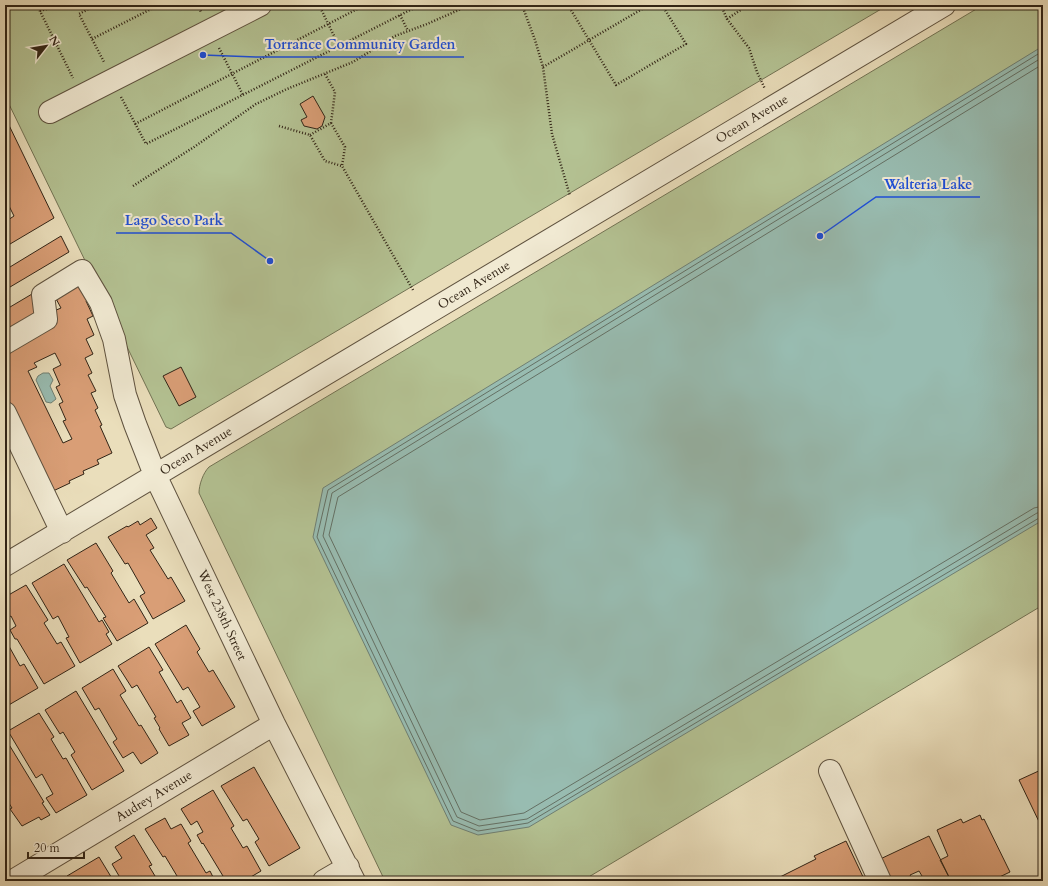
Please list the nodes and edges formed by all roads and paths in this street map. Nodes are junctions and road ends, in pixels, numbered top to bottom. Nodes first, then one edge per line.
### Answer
1 (37, 5) edge
2 (60, 5) edge
3 (96, 5) edge
4 (159, 5) edge
5 (260, 5) edge
6 (319, 5) edge
7 (365, 5) edge
8 (420, 5) edge
9 (470, 5) edge
10 (522, 5) edge
11 (568, 5) edge
12 (649, 5) edge
13 (662, 5) edge
14 (721, 5) edge
15 (748, 5) edge
16 (944, 5) edge
17 (40, 11) junction
18 (400, 15) junction
19 (728, 19) junction
20 (328, 24) junction
21 (408, 32) junction
22 (92, 39) junction
23 (589, 40) junction
24 (339, 46) junction
25 (543, 67) junction
26 (325, 74) junction
27 (113, 80) junction
28 (82, 96) junction
29 (774, 106) junction
30 (50, 112) dead end
31 (331, 123) junction
32 (135, 124) junction
33 (279, 126) dead end
34 (310, 135) junction
35 (342, 166) junction
36 (133, 186) dead end
37 (570, 196) dead end
38 (413, 290) dead end
39 (5, 343) edge
40 (5, 413) edge
41 (155, 476) junction
42 (62, 532) junction
43 (5, 565) edge
44 (274, 724) junction
45 (830, 771) dead end
46 (351, 874) edge
47 (13, 881) edge
48 (324, 881) edge
49 (880, 881) edge

1 - 17 path
2 - 17 path
3 - 22 path
4 - 22 path
5 - 27 street
6 - 20 path
7 - 20 path
8 - 18 path
9 - 21 path
10 - 25 path
11 - 23 path
12 - 23 path
13 - 23 path
14 - 19 path
15 - 19 path
16 - 29 street, Ocean Avenue
17 - 28 path
18 - 21 path
18 - 24 path
19 - 29 path
20 - 24 path
20 - 32 path
21 - 26 path
22 - 27 path
23 - 25 path
24 - 32 path
25 - 37 path
26 - 31 path
26 - 36 path
27 - 28 street
27 - 32 path
28 - 30 street
29 - 41 street, Ocean Avenue
31 - 34 path
31 - 35 path
33 - 34 path
34 - 35 path
35 - 38 path
39 - 41 street, West 238th Street
40 - 42 street
41 - 42 street, Ocean Avenue
41 - 44 street, West 238th Street
42 - 43 street, Ocean Avenue
44 - 46 street, West 238th Street
44 - 47 street, Audrey Avenue
45 - 49 street
46 - 48 street

